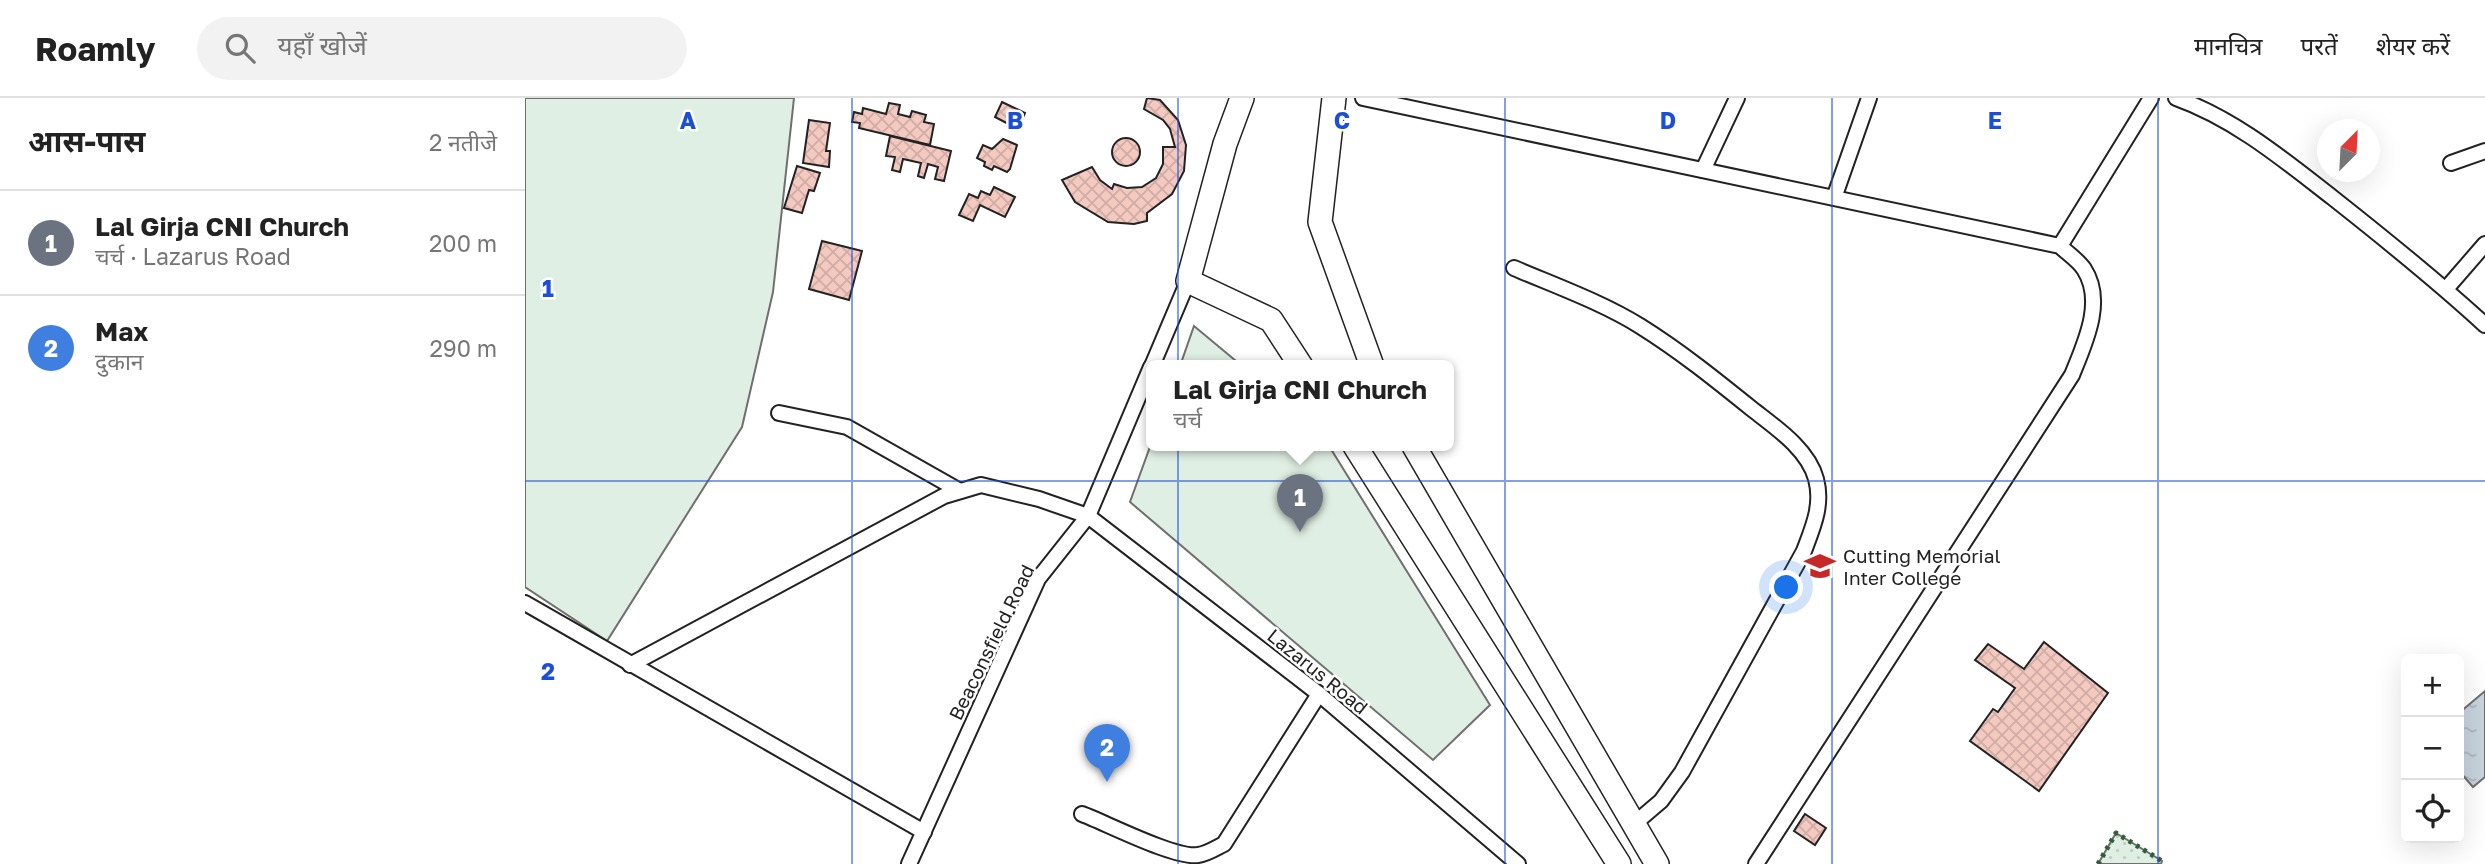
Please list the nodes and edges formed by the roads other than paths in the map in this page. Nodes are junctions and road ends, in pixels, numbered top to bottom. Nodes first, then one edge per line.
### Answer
1 (1242, 98) edge
2 (1334, 98) edge
3 (1363, 98) edge
4 (1737, 98) edge
5 (1869, 98) edge
6 (2151, 98) edge
7 (2176, 98) edge
8 (2485, 151) edge
9 (2451, 163) dead end
10 (1703, 170) junction
11 (1834, 198) junction
12 (2485, 244) edge
13 (2060, 246) junction
14 (1514, 268) dead end
15 (1188, 281) junction
16 (2446, 289) junction
17 (2485, 325) edge
18 (1155, 360) edge
19 (1297, 360) edge
20 (1370, 360) edge
21 (1146, 381) edge
22 (779, 413) dead end
23 (1358, 451) edge
24 (1418, 451) edge
25 (960, 491) junction
26 (1088, 516) junction
27 (525, 603) edge
28 (631, 665) junction
29 (1319, 694) junction
30 (1082, 814) dead end
31 (1634, 824) junction
32 (924, 832) junction
33 (909, 864) edge
34 (1518, 864) edge
35 (1619, 864) edge
36 (1657, 864) edge
37 (1756, 864) edge

1 - 15 main road
2 - 20 main road
3 - 10 street
4 - 10 street
5 - 11 street
6 - 13 street
7 - 16 street
8 - 9 street
10 - 11 street
11 - 13 street
12 - 16 street
13 - 37 street
14 - 31 street
15 - 18 street, Beaconsfield Road
15 - 19 main road
16 - 17 street
21 - 26 street, Beaconsfield Road
22 - 25 street
23 - 35 main road
24 - 31 main road
25 - 26 street, Lazarus Road
25 - 28 street, Lazarus Road
26 - 29 street, Lazarus Road
26 - 32 street, Beaconsfield Road
27 - 28 street
28 - 32 street
29 - 30 street
29 - 34 street, Lazarus Road
31 - 36 main road
32 - 33 street, Beaconsfield Road

